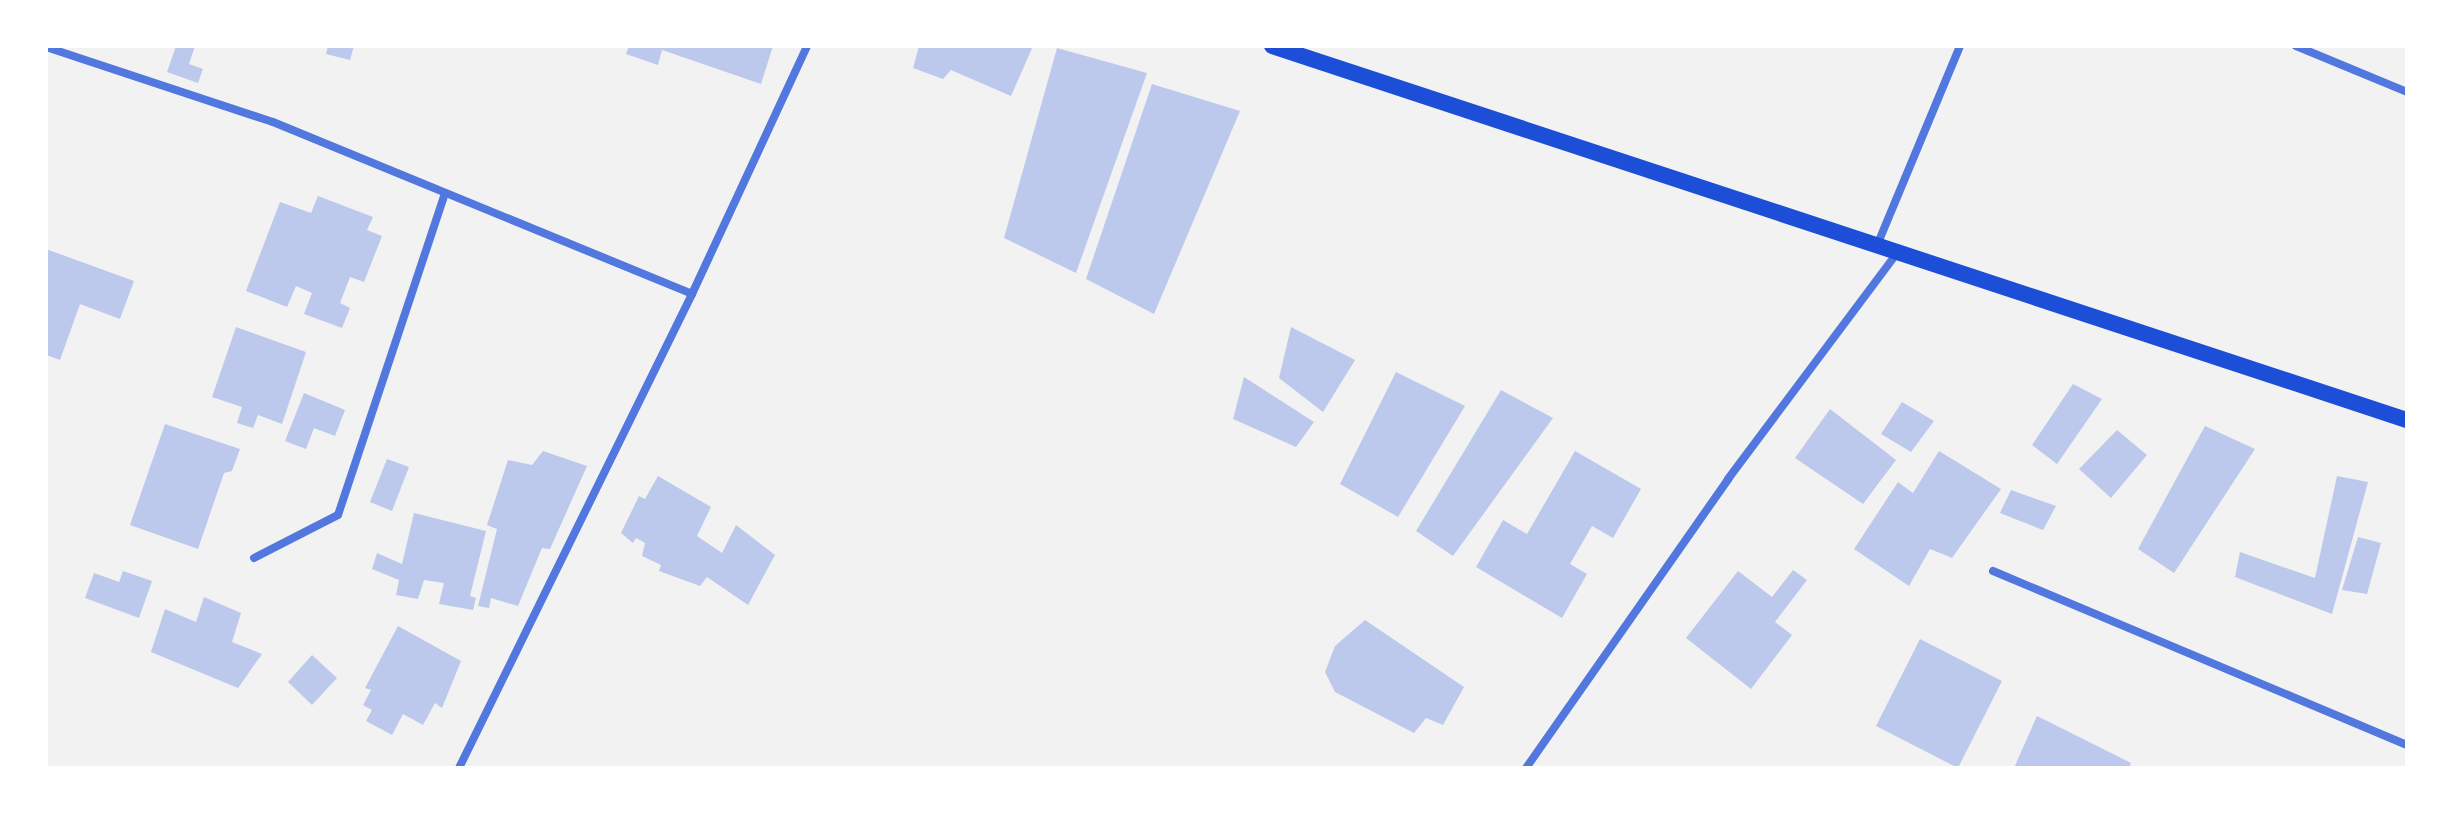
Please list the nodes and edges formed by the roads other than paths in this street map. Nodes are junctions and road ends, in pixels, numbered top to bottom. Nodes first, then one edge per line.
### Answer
1 (807, 46) edge
2 (1272, 46) edge
3 (1960, 46) edge
4 (2296, 46) edge
5 (46, 47) edge
6 (2407, 92) edge
7 (445, 193) junction
8 (1878, 243) junction
9 (1899, 250) junction
10 (692, 294) junction
11 (2407, 420) edge
12 (254, 558) dead end
13 (1993, 571) dead end
14 (2407, 745) edge
15 (459, 768) edge
16 (1526, 768) edge

1 - 10 street
2 - 8 main road
3 - 8 street
4 - 6 street
5 - 7 street
7 - 10 street
7 - 12 street
8 - 9 main road
9 - 11 main road
9 - 16 street
10 - 15 street
13 - 14 street

